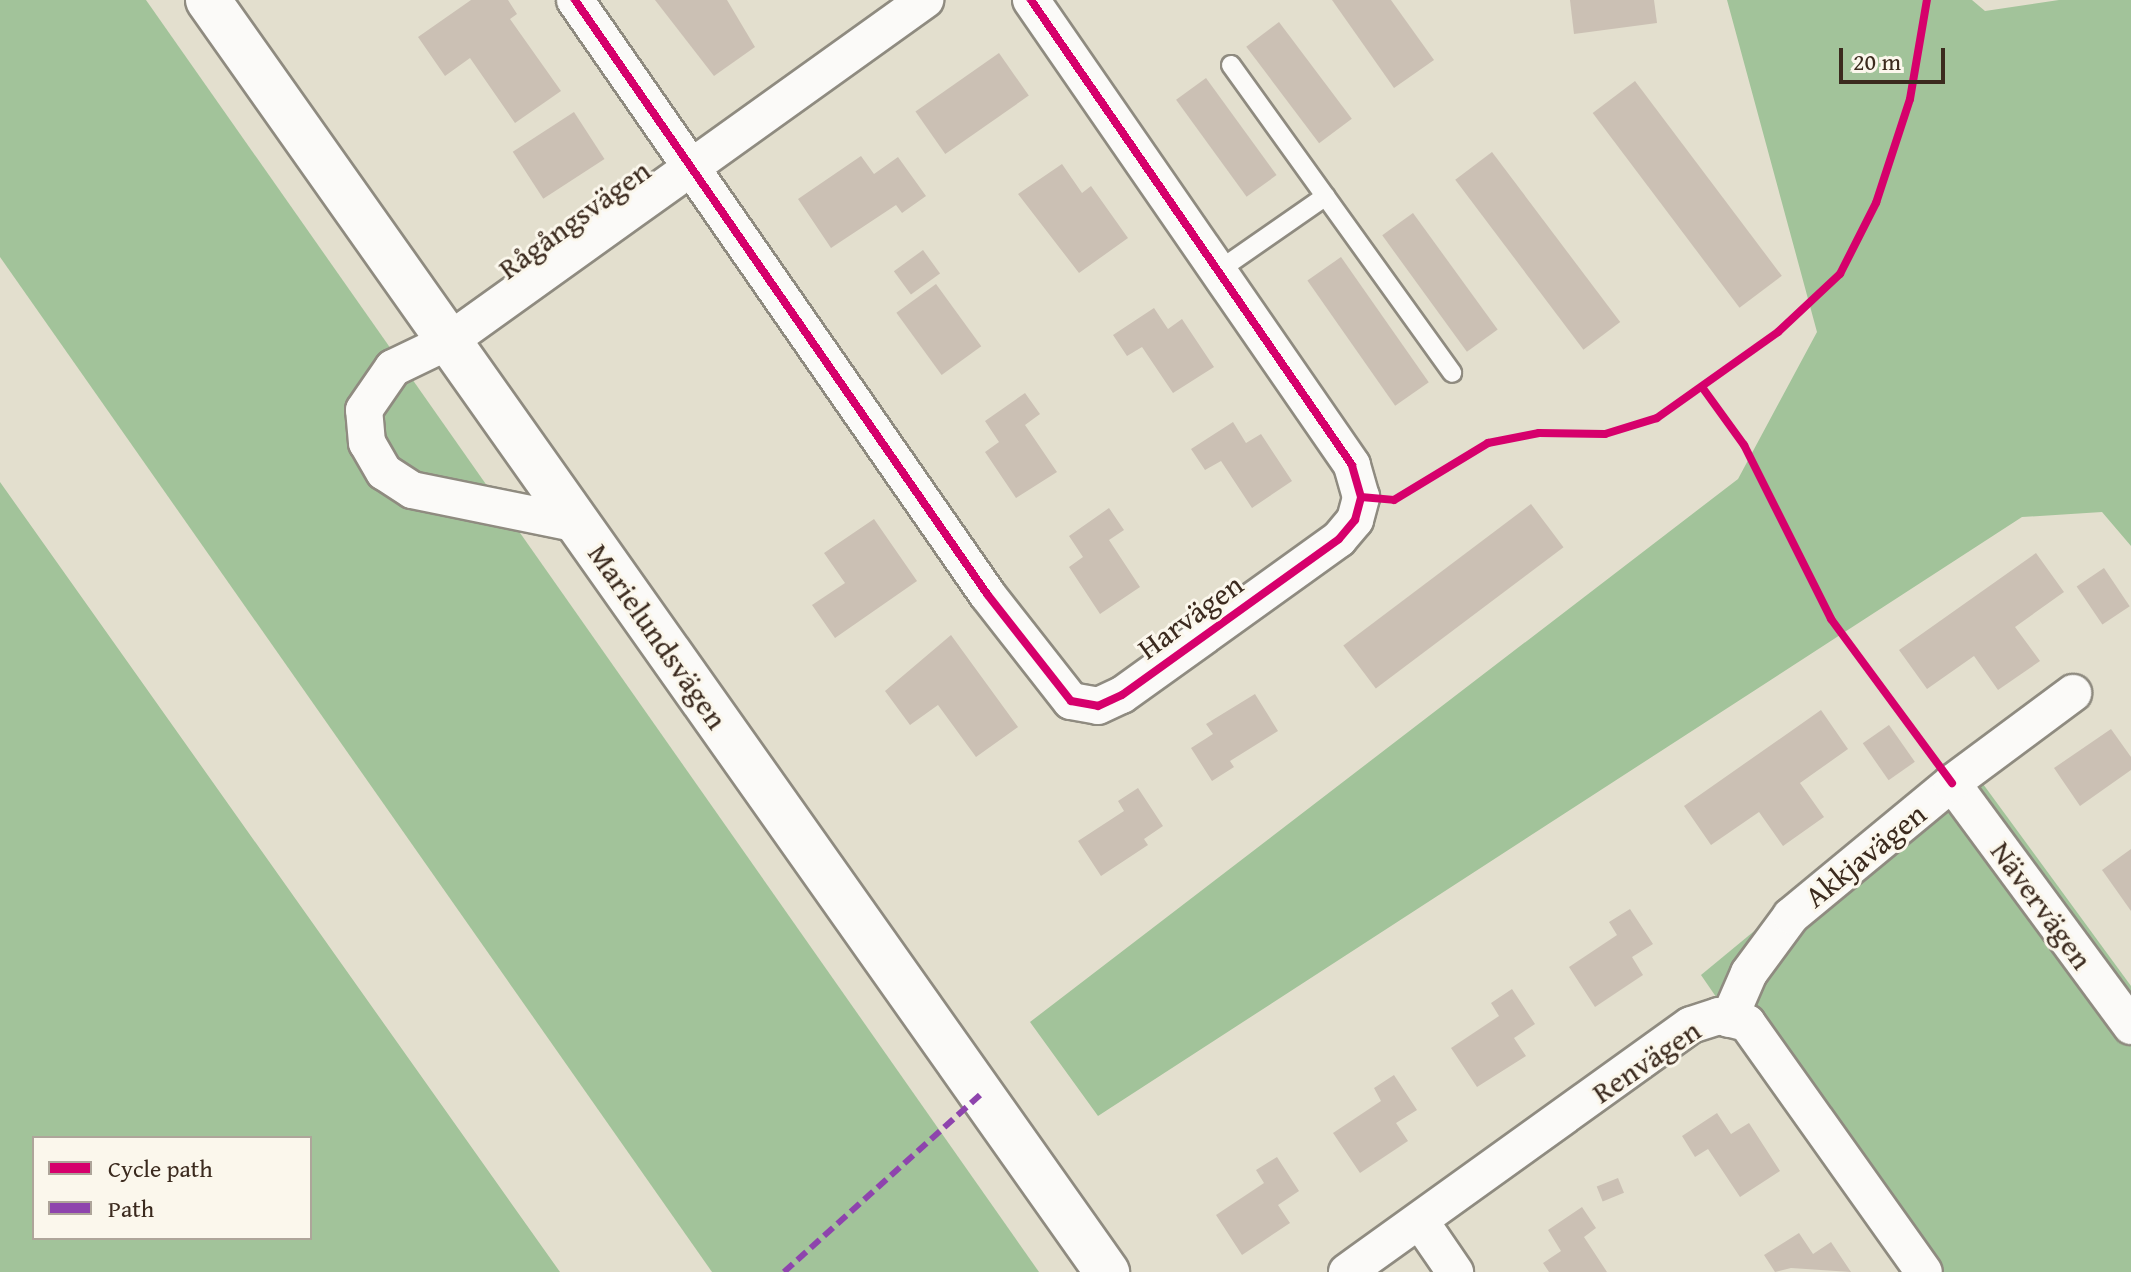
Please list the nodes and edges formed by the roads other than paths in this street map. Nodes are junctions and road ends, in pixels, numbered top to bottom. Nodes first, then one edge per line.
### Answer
1 (208, 0) edge
2 (575, 0) edge
3 (925, 0) edge
4 (1031, 0) edge
5 (1231, 65) dead end
6 (690, 165) junction
7 (1326, 196) junction
8 (1218, 271) junction
9 (449, 341) junction
10 (1452, 373) dead end
11 (579, 524) junction
12 (2073, 693) dead end
13 (1952, 783) junction
14 (1729, 1019) junction
15 (2131, 1026) edge
16 (1420, 1221) junction
17 (1107, 1272) edge
18 (1347, 1272) edge
19 (1455, 1272) edge
20 (1924, 1272) edge

1 - 9 street, Marielundsvägen
2 - 6 street, Harvägen
3 - 6 street, Rågångsvägen
4 - 8 street, Harvägen
5 - 7 lane
6 - 8 street, Harvägen
6 - 9 street, Rågångsvägen
7 - 8 lane
7 - 10 lane
9 - 11 street, Marielundsvägen
9 - 11 street, Rågångsvägen
11 - 17 street, Marielundsvägen
12 - 13 street, Akkjavägen
13 - 14 street, Akkjavägen
13 - 15 street, Nävervägen
14 - 16 street, Renvägen
14 - 20 street, Renvägen
16 - 18 street, Renvägen
16 - 19 street

